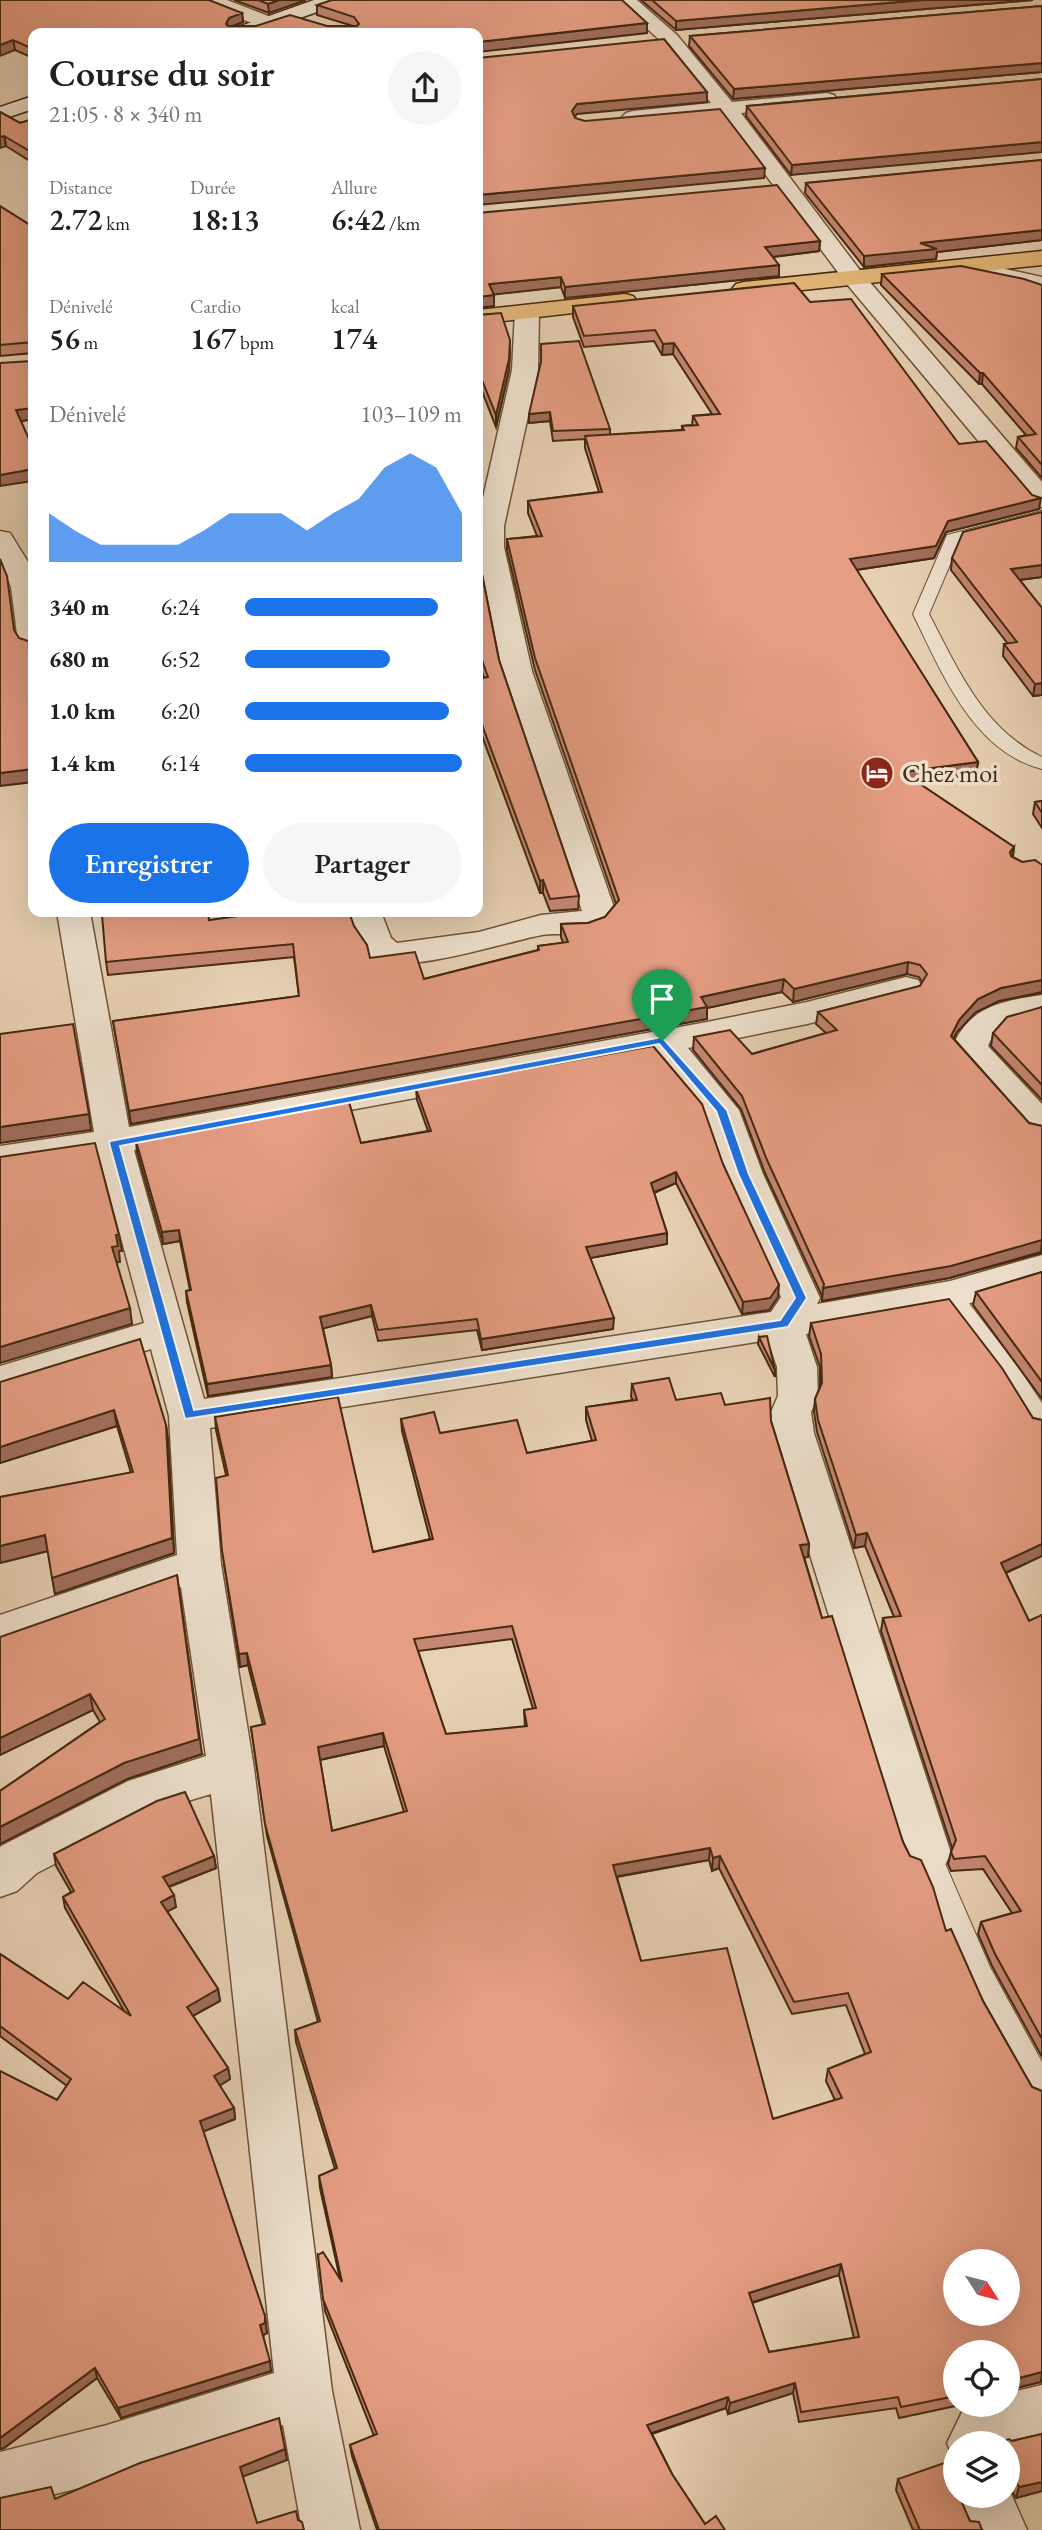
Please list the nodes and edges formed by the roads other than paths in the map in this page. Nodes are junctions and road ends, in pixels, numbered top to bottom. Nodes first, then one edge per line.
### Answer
1 (210, 0) edge
2 (333, 0) edge
3 (625, 0) edge
4 (290, 15) junction
5 (269, 23) junction
6 (324, 26) edge
7 (254, 28) edge
8 (695, 37) edge
9 (670, 39) junction
10 (642, 42) edge
11 (850, 97) edge
12 (28, 104) edge
13 (726, 108) junction
14 (0, 114) edge
15 (611, 119) edge
16 (813, 184) edge
17 (786, 187) junction
18 (759, 189) edge
19 (1042, 258) edge
20 (960, 267) junction
21 (854, 278) junction
22 (1042, 284) edge
23 (718, 292) edge
24 (649, 299) edge
25 (527, 312) junction
26 (483, 316) edge
27 (1042, 499) edge
28 (1042, 516) edge
29 (0, 539) edge
30 (28, 603) edge
31 (1042, 764) edge
32 (85, 917) edge
33 (367, 917) edge
34 (906, 988) edge
35 (1042, 1006) edge
36 (662, 1041) junction
37 (1042, 1126) edge
38 (114, 1143) junction
39 (0, 1158) edge
40 (1042, 1268) edge
41 (950, 1295) junction
42 (783, 1324) junction
43 (166, 1330) junction
44 (0, 1381) edge
45 (189, 1416) junction
46 (1042, 1423) edge
47 (199, 1564) junction
48 (0, 1633) edge
49 (231, 1768) junction
50 (927, 1853) joint
51 (0, 1876) edge
52 (1042, 2088) edge
53 (304, 2390) junction
54 (1042, 2413) edge
55 (982, 2431) edge
56 (0, 2480) edge
57 (988, 2508) edge
58 (331, 2530) edge
59 (998, 2530) edge

1 - 5 street
2 - 4 street
3 - 9 street
4 - 5 street
4 - 6 street
5 - 7 street
8 - 9 street
9 - 10 street
9 - 13 street
11 - 13 street
12 - 14 street
13 - 15 street
13 - 17 street
16 - 17 street
17 - 18 street
17 - 21 street
19 - 20 highway
20 - 21 highway
20 - 22 street
21 - 23 highway
21 - 27 street
24 - 25 highway
25 - 26 highway
25 - 33 street
28 - 31 lane
29 - 30 street
32 - 38 street
34 - 36 street
35 - 37 street
36 - 38 street
36 - 42 street
38 - 39 street
38 - 43 street
40 - 41 street
41 - 42 street
41 - 46 lane
42 - 45 street
42 - 50 street
43 - 44 street
43 - 45 street
45 - 47 street
47 - 48 street
47 - 49 street
49 - 51 street
49 - 53 street
50 - 52 lane
53 - 56 street
53 - 58 street
54 - 55 street
57 - 59 street

